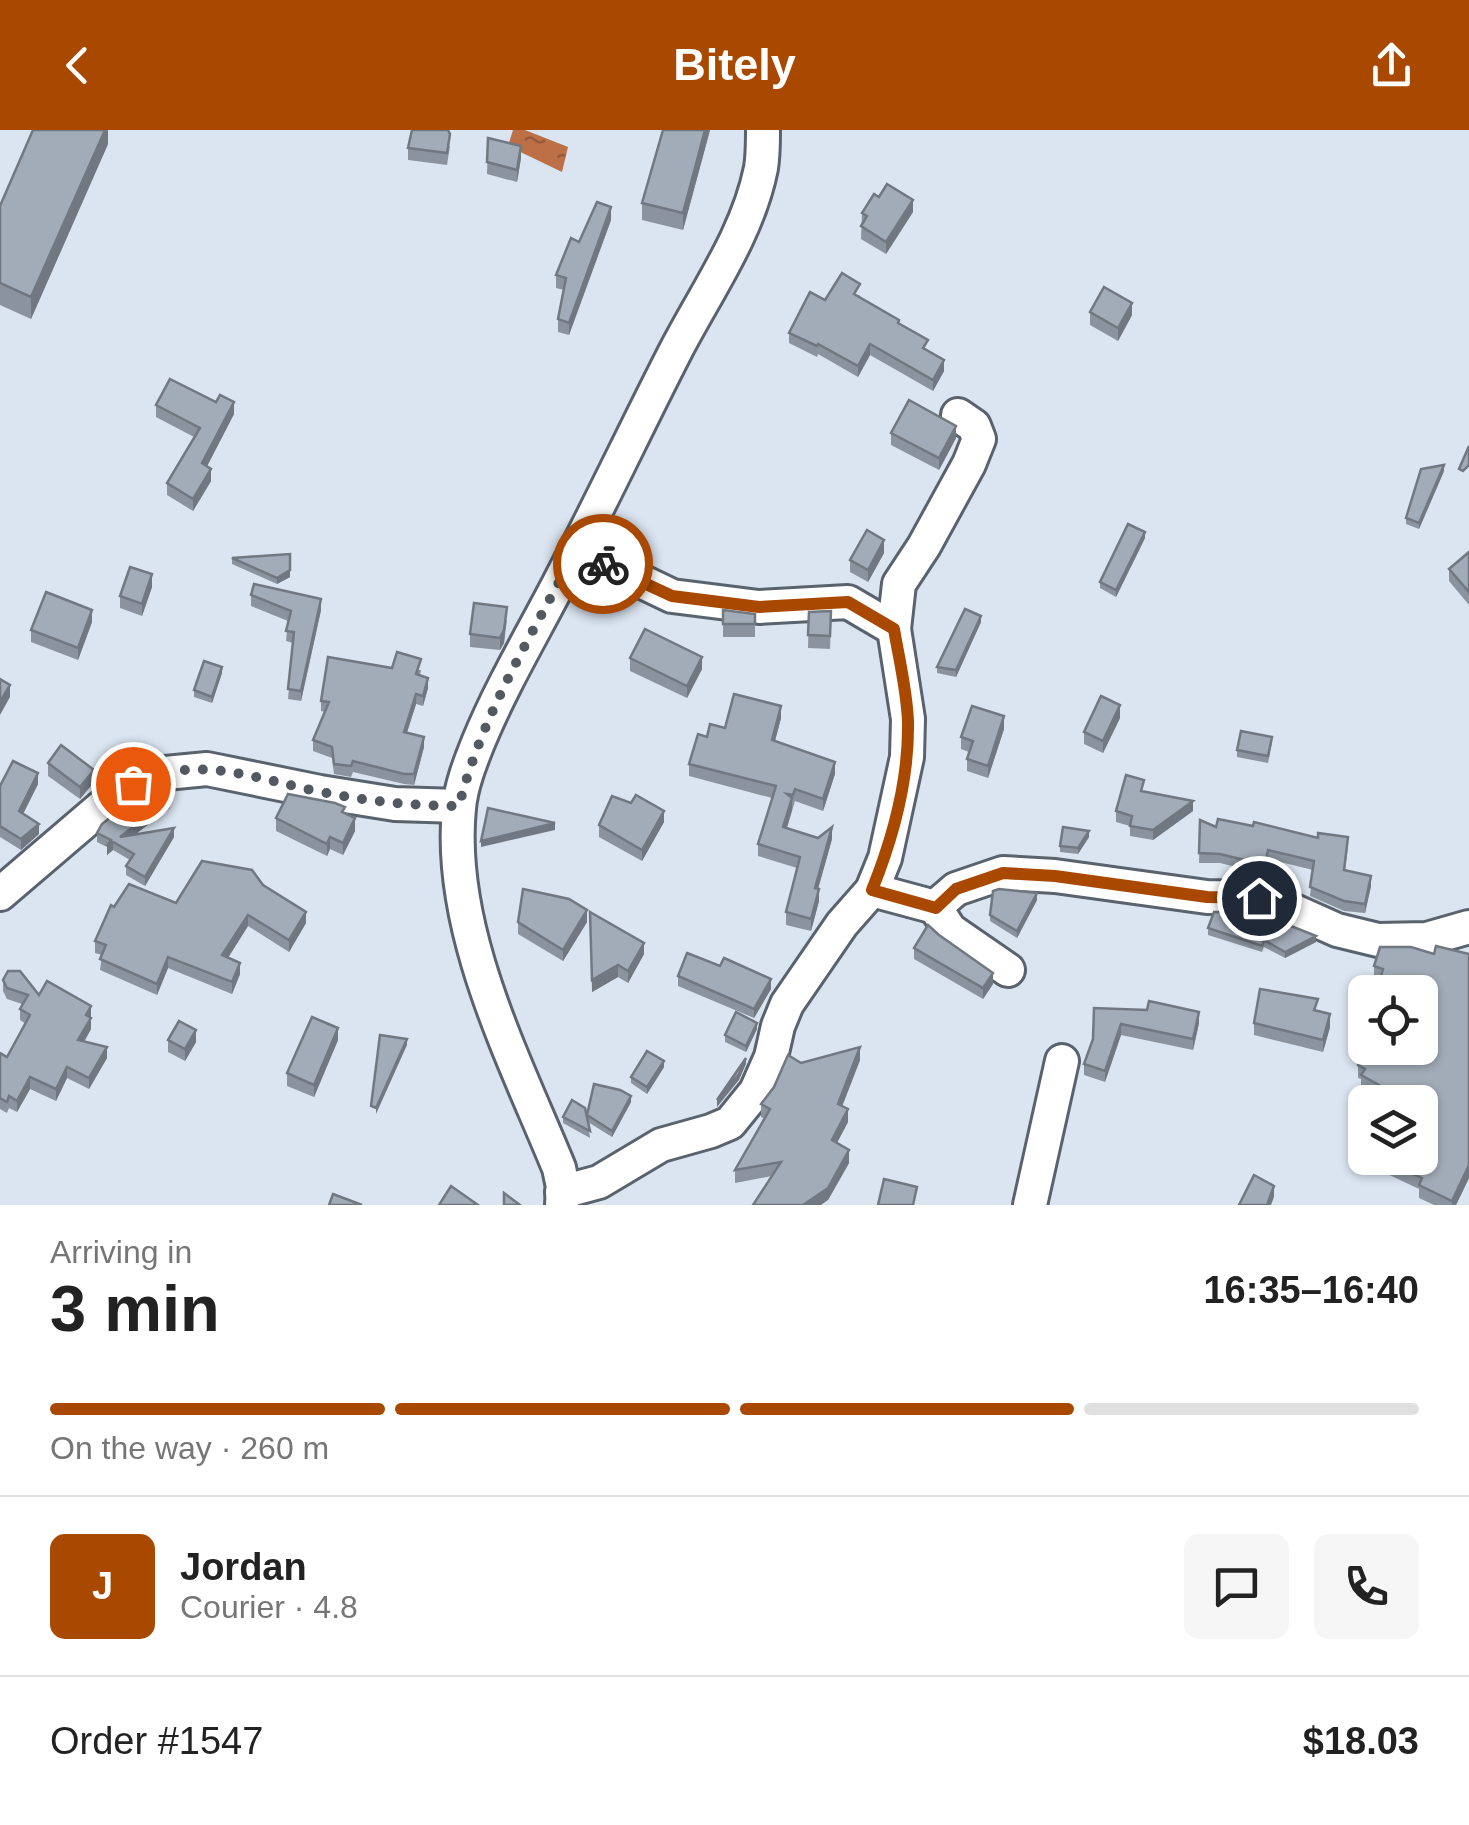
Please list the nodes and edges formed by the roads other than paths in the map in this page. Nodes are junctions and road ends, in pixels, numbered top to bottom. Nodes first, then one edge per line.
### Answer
1 (763, 130) edge
2 (958, 415) dead end
3 (576, 550) junction
4 (900, 584) junction
5 (848, 602) junction
6 (894, 629) junction
7 (459, 806) junction
8 (872, 890) junction
9 (0, 894) edge
10 (936, 908) junction
11 (1469, 927) edge
12 (1008, 970) dead end
13 (1062, 1061) dead end
14 (562, 1199) edge
15 (1030, 1205) edge

1 - 3 street
2 - 4 street
3 - 5 street
3 - 7 street
4 - 5 street
4 - 6 street
5 - 6 street
6 - 8 street
7 - 9 street
7 - 14 street
8 - 10 street
8 - 14 street
10 - 11 street
10 - 12 street
13 - 15 street

